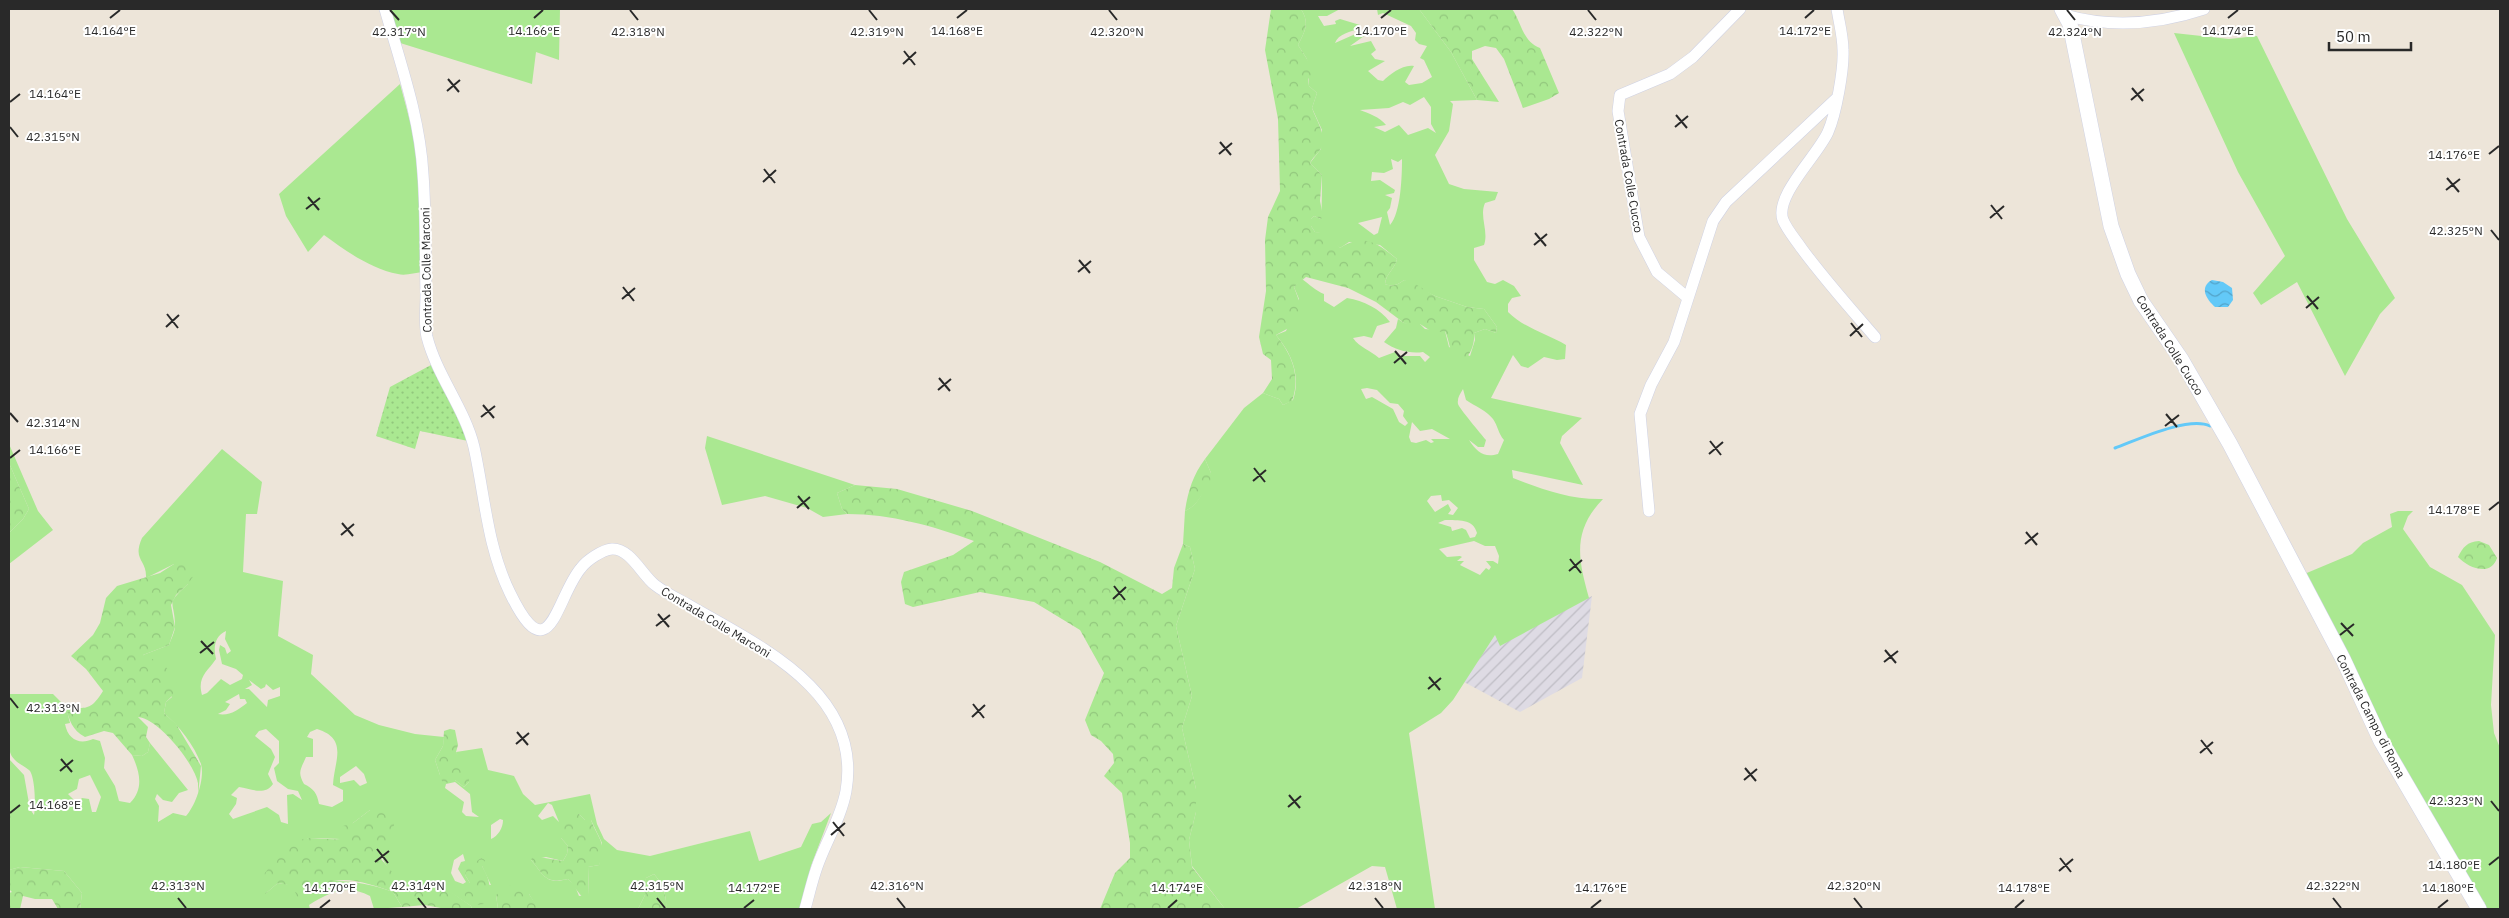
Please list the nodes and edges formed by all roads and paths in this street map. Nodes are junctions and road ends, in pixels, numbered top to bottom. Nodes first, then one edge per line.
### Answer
1 (385, 9) edge
2 (1740, 9) edge
3 (1837, 9) edge
4 (2204, 9) edge
5 (2063, 12) edge
6 (1837, 98) junction
7 (1688, 298) junction
8 (1874, 337) dead end
9 (1648, 511) dead end
10 (2270, 519) joint
11 (805, 909) edge
12 (2479, 909) edge

1 - 11 street, Contrada Colle Marconi
2 - 7 street, Contrada Colle Cucco
3 - 6 street
4 - 5 street
5 - 10 street, Contrada Colle Cucco
6 - 7 street
6 - 8 street
7 - 9 street
10 - 12 street, Contrada Campo di Roma

